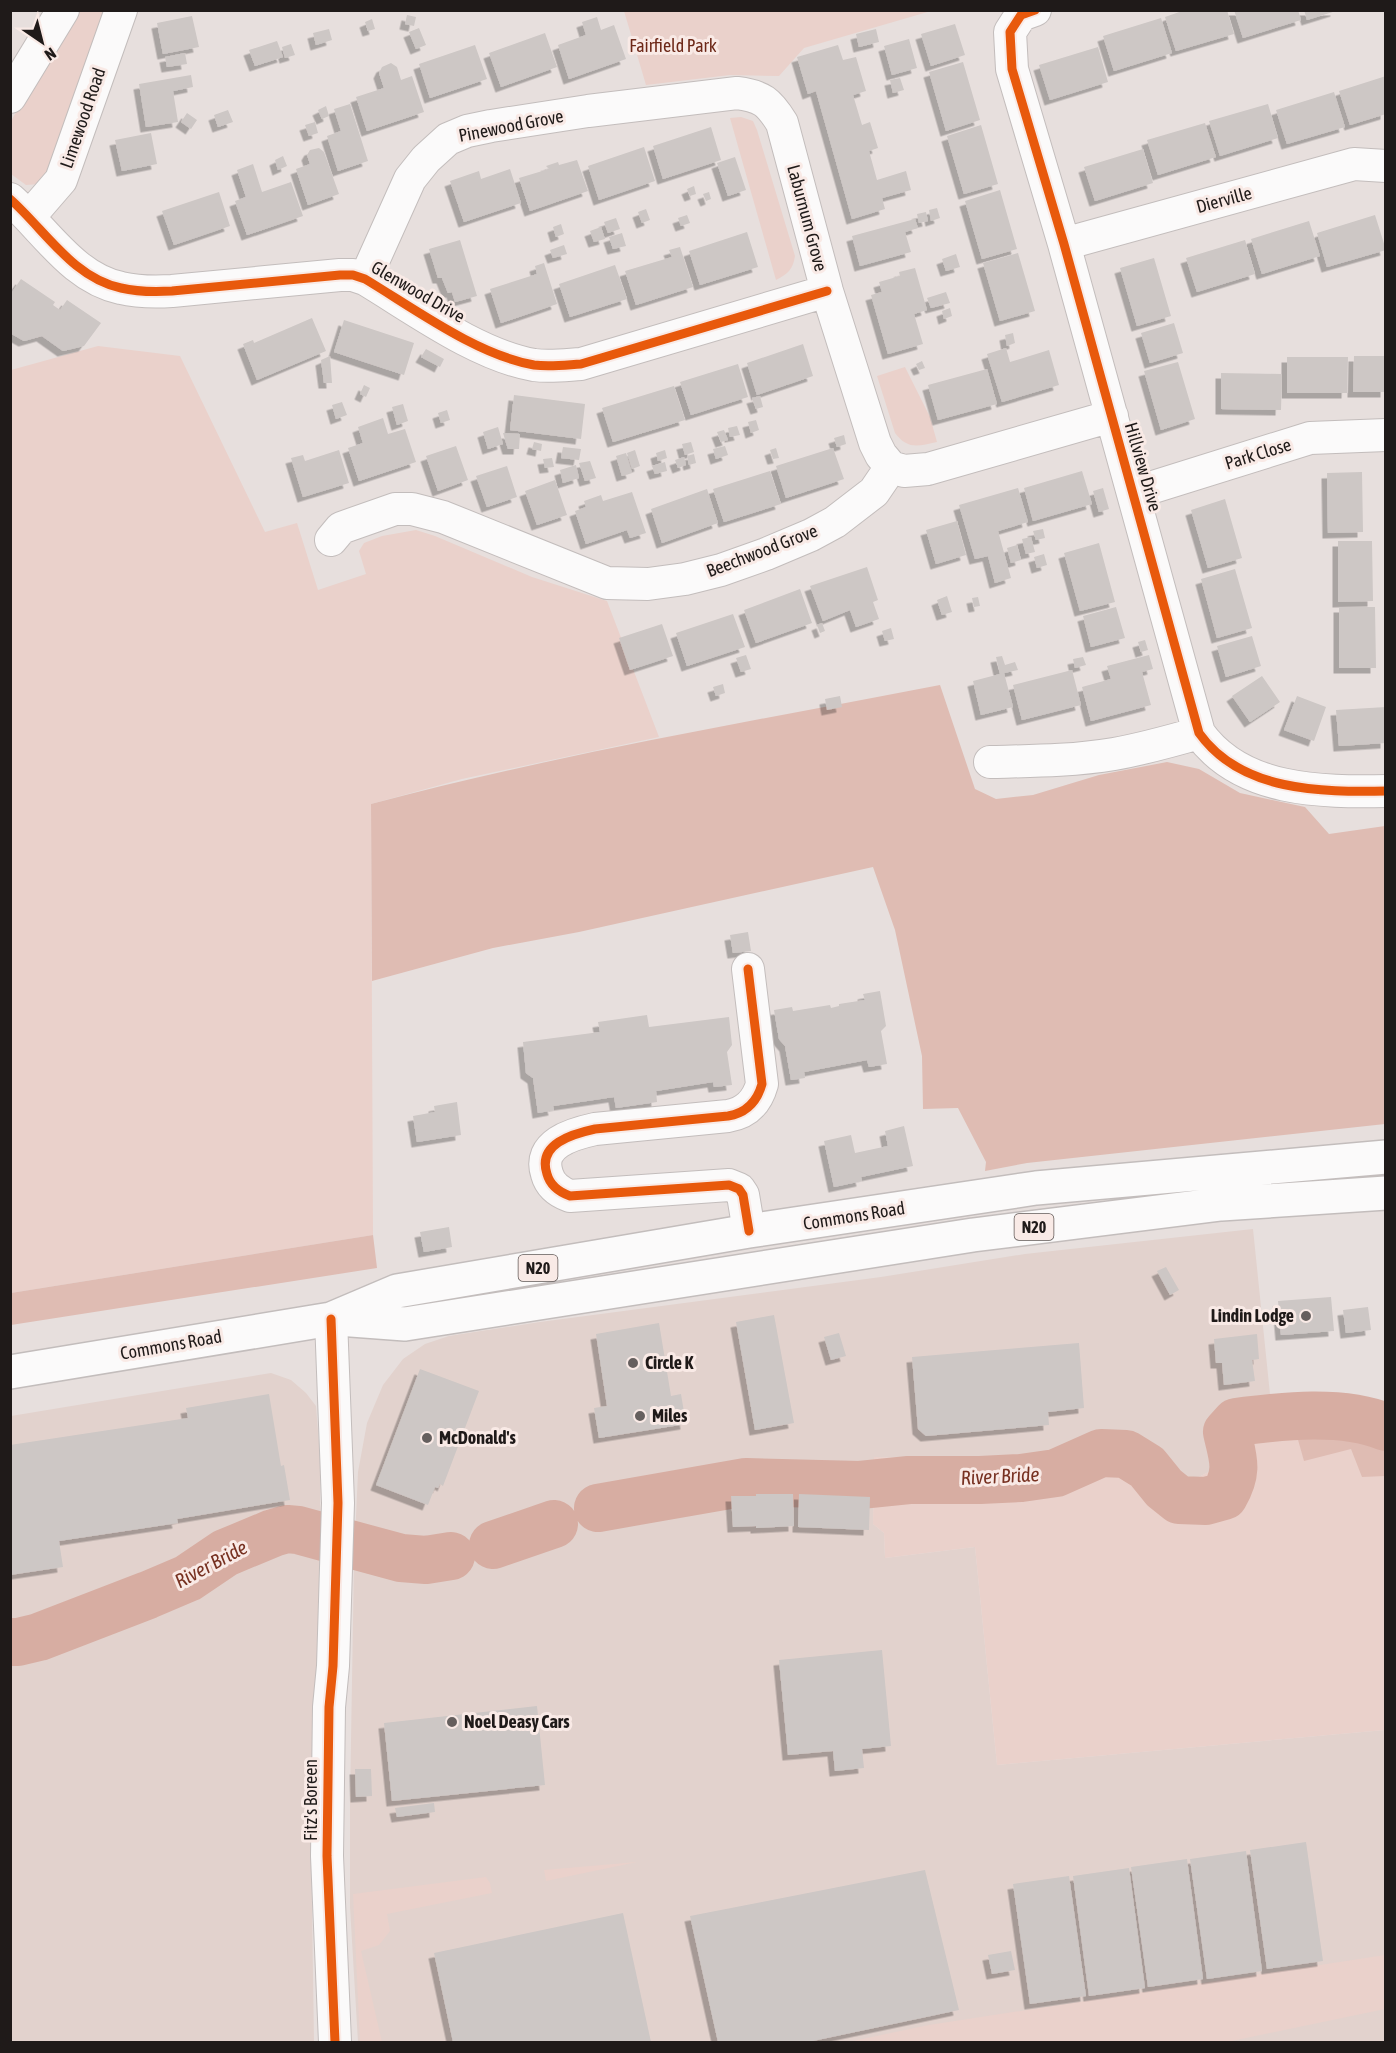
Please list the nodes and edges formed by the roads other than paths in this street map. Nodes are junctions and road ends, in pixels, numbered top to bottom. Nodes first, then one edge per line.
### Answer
1 (63, 10) edge
2 (122, 10) edge
3 (1028, 13) edge
4 (737, 93) joint
5 (10, 97) edge
6 (1386, 166) edge
7 (20, 208) edge
8 (1064, 244) junction
9 (365, 279) junction
10 (827, 291) junction
11 (1112, 416) junction
12 (1386, 435) edge
13 (891, 467) junction
14 (1134, 493) junction
15 (331, 540) dead end
16 (1199, 734) junction
17 (990, 762) dead end
18 (1386, 790) edge
19 (748, 969) dead end
20 (1386, 1157) edge
21 (1386, 1192) edge
22 (749, 1231) junction
23 (331, 1319) junction
24 (10, 1372) edge
25 (336, 2043) edge

1 - 5 street
2 - 7 street, Limewood Road
3 - 8 street, Hillview Drive
4 - 9 street, Pinewood Grove
4 - 10 street, Laburnum Grove
6 - 8 street, Dierville
7 - 9 street, Glenwood Drive
8 - 11 street, Hillview Drive
9 - 10 street, Glenwood Drive
10 - 13 street, Laburnum Grove
11 - 13 street
11 - 14 street, Hillview Drive
12 - 14 street, Park Close
13 - 15 street, Beechwood Grove
14 - 16 street, Hillview Drive
16 - 17 street
16 - 18 street, Hillview Drive
19 - 22 street
20 - 22 highway, Commons Road / N20
21 - 23 highway, Commons Road / N20
22 - 23 highway, Commons Road / N20
23 - 24 highway, Commons Road / N20
23 - 25 street, Fitz's Boreen

